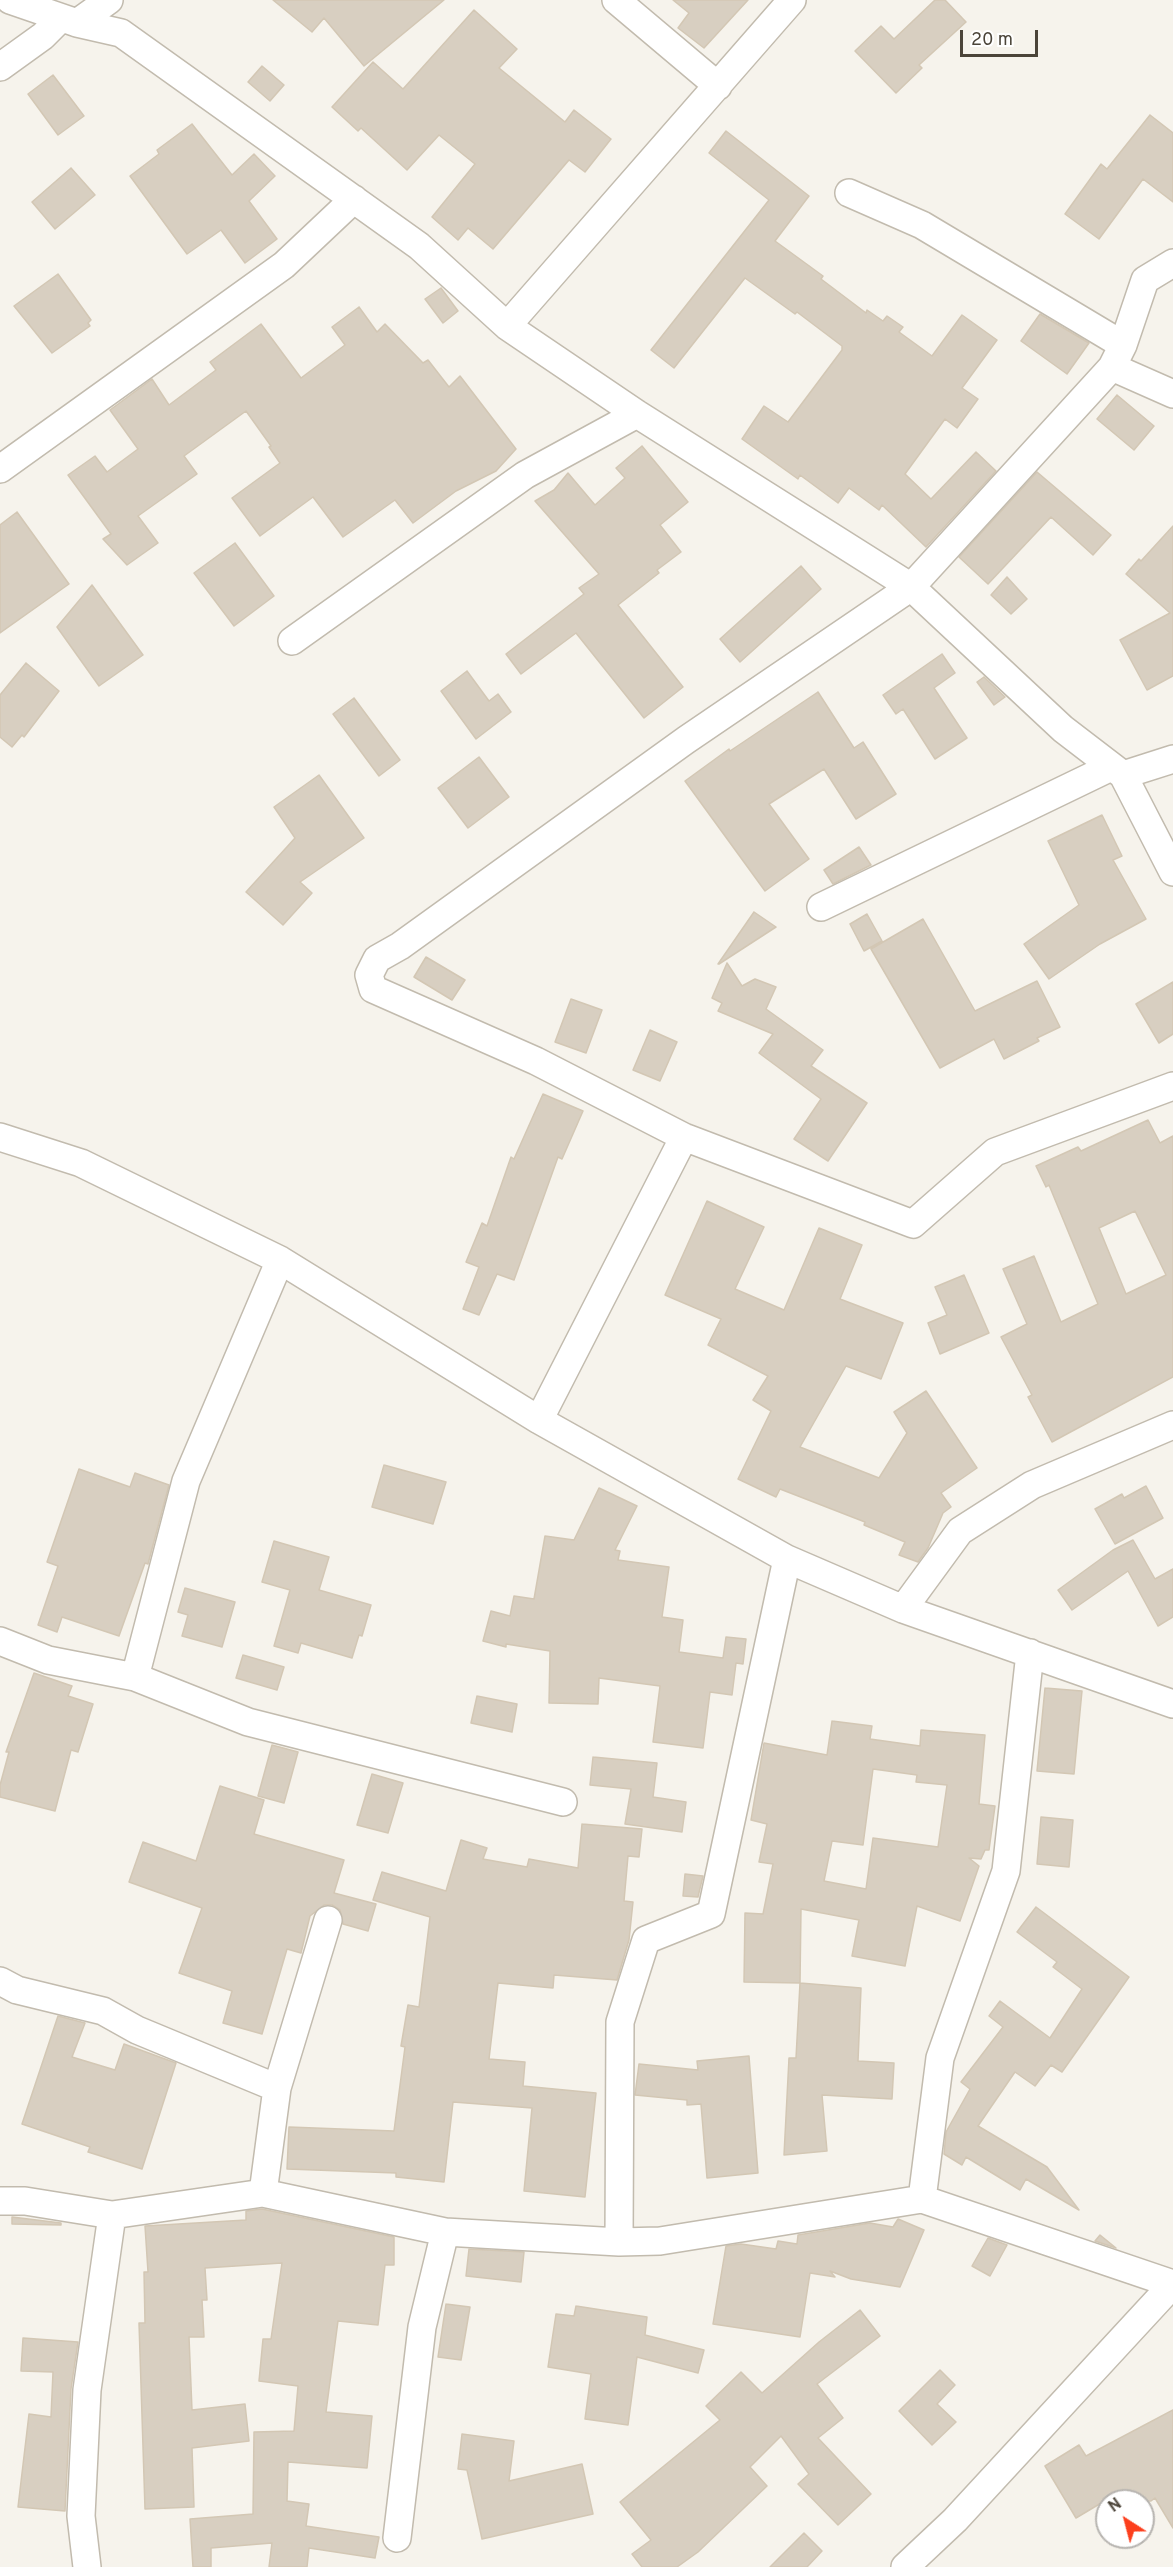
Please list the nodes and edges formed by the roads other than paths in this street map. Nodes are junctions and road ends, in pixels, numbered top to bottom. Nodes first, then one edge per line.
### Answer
1 (10, 0) edge
2 (109, 0) edge
3 (616, 0) edge
4 (792, 0) edge
5 (69, 20) junction
6 (121, 33) junction
7 (0, 67) edge
8 (718, 86) junction
9 (849, 193) dead end
10 (354, 199) junction
11 (1173, 263) edge
12 (507, 326) junction
13 (1118, 356) junction
14 (1173, 394) edge
15 (637, 414) junction
16 (0, 469) edge
17 (911, 587) junction
18 (292, 641) dead end
19 (1173, 759) edge
20 (1117, 771) junction
21 (1173, 872) edge
22 (820, 907) dead end
23 (1173, 1086) edge
24 (0, 1137) edge
25 (684, 1137) junction
26 (280, 1260) junction
27 (539, 1420) junction
28 (1173, 1425) edge
29 (787, 1558) junction
30 (903, 1609) junction
31 (0, 1641) edge
32 (1030, 1653) junction
33 (135, 1677) junction
34 (1173, 1704) edge
35 (563, 1802) dead end
36 (328, 1920) dead end
37 (0, 1981) edge
38 (277, 2088) junction
39 (263, 2193) junction
40 (922, 2199) junction
41 (0, 2201) edge
42 (112, 2215) junction
43 (445, 2232) junction
44 (619, 2242) junction
45 (1173, 2284) edge
46 (398, 2538) dead end
47 (87, 2567) edge
48 (905, 2567) edge

1 - 5 street
2 - 5 street
2 - 6 street
3 - 8 street
4 - 8 street
5 - 6 street
5 - 7 street
6 - 10 street
8 - 12 street
9 - 13 street
10 - 12 street
10 - 16 street
11 - 13 street
12 - 15 street
13 - 14 street
13 - 17 street
15 - 17 street
15 - 18 street
17 - 20 street
17 - 25 street
19 - 20 street
20 - 21 street
20 - 22 street
23 - 25 street
24 - 26 street
25 - 27 street
26 - 27 street
26 - 33 street
27 - 29 street
28 - 30 street
29 - 30 street
29 - 44 street
30 - 32 street
31 - 33 street
32 - 34 street
32 - 40 street
33 - 35 street
36 - 38 street
37 - 38 street
38 - 39 street
39 - 42 street
39 - 43 street
40 - 44 street
40 - 45 street
41 - 42 street
42 - 47 street
43 - 44 street
43 - 46 street
45 - 48 street

